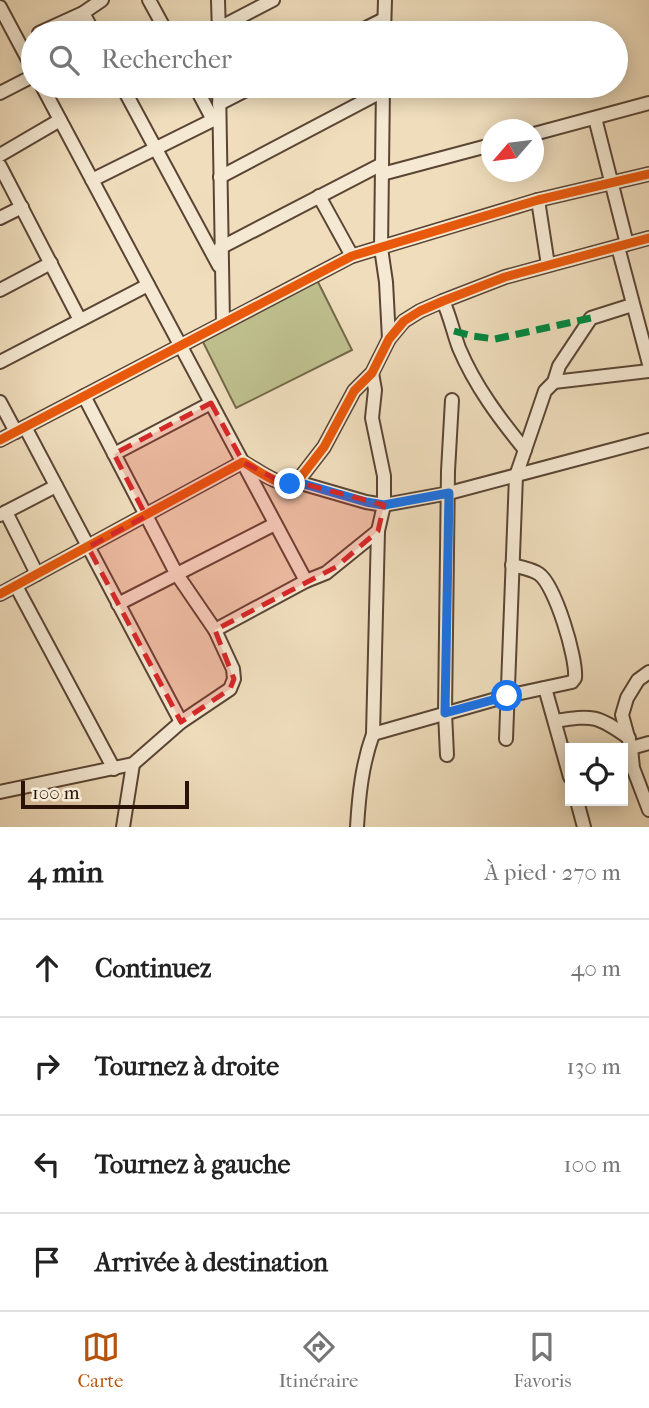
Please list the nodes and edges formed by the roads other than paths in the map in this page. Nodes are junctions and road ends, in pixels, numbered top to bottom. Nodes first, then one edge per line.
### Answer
1 (103, 0) edge
2 (149, 0) edge
3 (218, 0) edge
4 (273, 0) edge
5 (384, 0) edge
6 (0, 7) edge
7 (83, 13) junction
8 (384, 19) joint
9 (65, 21) edge
10 (87, 21) edge
11 (160, 21) edge
12 (219, 21) edge
13 (236, 21) edge
14 (380, 21) edge
15 (19, 43) joint
16 (21, 47) edge
17 (21, 82) edge
18 (0, 93) edge
19 (48, 98) edge
20 (129, 98) edge
21 (202, 98) edge
22 (219, 98) edge
23 (231, 98) edge
24 (365, 98) edge
25 (383, 98) edge
26 (649, 103) edge
27 (219, 104) junction
28 (595, 118) junction
29 (60, 120) junction
30 (216, 120) junction
31 (544, 131) edge
32 (481, 147) edge
33 (156, 148) junction
34 (0, 155) edge
35 (0, 166) edge
36 (382, 169) junction
37 (649, 174) edge
38 (220, 177) junction
39 (92, 180) junction
40 (612, 184) junction
41 (319, 196) junction
42 (538, 200) junction
43 (22, 207) junction
44 (0, 218) edge
45 (649, 238) edge
46 (623, 245) junction
47 (220, 248) junction
48 (381, 248) junction
49 (352, 256) junction
50 (51, 264) junction
51 (548, 265) junction
52 (221, 270) junction
53 (148, 285) junction
54 (0, 290) edge
55 (443, 301) junction
56 (632, 305) junction
57 (80, 320) junction
58 (643, 320) edge
59 (223, 323) junction
60 (389, 339) junction
61 (180, 346) junction
62 (0, 362) edge
63 (649, 364) edge
64 (649, 371) edge
65 (372, 373) junction
66 (554, 382) junction
67 (84, 396) junction
68 (452, 400) dead end
69 (0, 402) edge
70 (211, 403) junction
71 (20, 429) junction
72 (0, 440) edge
73 (649, 440) edge
74 (525, 450) junction
75 (114, 454) junction
76 (243, 462) junction
77 (516, 476) junction
78 (297, 482) junction
79 (56, 486) junction
80 (449, 493) junction
81 (384, 505) junction
82 (3, 514) edge
83 (146, 516) junction
84 (275, 524) junction
85 (378, 531) junction
86 (88, 547) junction
87 (512, 565) junction
88 (176, 573) junction
89 (37, 574) junction
90 (306, 581) junction
91 (16, 586) junction
92 (0, 594) edge
93 (118, 604) junction
94 (215, 630) junction
95 (649, 672) edge
96 (545, 688) junction
97 (507, 696) junction
98 (445, 713) junction
99 (555, 721) junction
100 (181, 722) junction
101 (373, 734) junction
102 (506, 739) dead end
103 (630, 743) junction
104 (649, 743) edge
105 (447, 754) dead end
106 (565, 758) edge
107 (132, 764) junction
108 (114, 769) junction
109 (0, 792) edge
110 (578, 806) edge
111 (649, 810) edge
112 (123, 827) edge
113 (357, 827) edge
114 (584, 827) edge

1 - 7 street
2 - 11 street
3 - 12 street
4 - 13 street
5 - 8 street
6 - 15 street
7 - 9 street
7 - 10 street
8 - 14 street
15 - 16 street
17 - 18 street
19 - 29 street
20 - 33 street
21 - 30 street
22 - 27 street
23 - 27 street
24 - 38 street
25 - 36 street
26 - 28 street
27 - 30 street
28 - 31 street
28 - 40 street
29 - 34 street
29 - 39 street
30 - 33 street
30 - 38 street
32 - 36 street
33 - 39 street
33 - 52 street
35 - 43 street
36 - 41 street
36 - 48 street
37 - 40 street
38 - 47 street
39 - 53 street
40 - 42 street
40 - 46 street
41 - 47 street
41 - 49 street
42 - 48 street
42 - 51 street
43 - 44 street
43 - 50 street
45 - 46 street
46 - 51 street
46 - 56 street
47 - 52 street
48 - 49 street
48 - 60 street
49 - 59 street
50 - 54 street
50 - 57 street
51 - 55 street
52 - 59 street
53 - 57 street
53 - 61 street
55 - 60 street
55 - 74 street
56 - 58 street
56 - 66 street
57 - 62 street
58 - 63 street
59 - 61 street
60 - 65 street
61 - 67 street
61 - 70 street
64 - 66 street
65 - 78 street
65 - 81 street
66 - 74 street
67 - 71 street
67 - 75 street
68 - 80 street
69 - 71 street
70 - 75 street
70 - 76 street
71 - 72 street
71 - 79 street
73 - 77 street
74 - 77 street
75 - 83 street
76 - 78 street
76 - 83 street
76 - 84 street
77 - 80 street
77 - 87 street
78 - 81 street
79 - 82 street
79 - 86 street
80 - 81 street
80 - 98 street
81 - 85 street
82 - 89 street
83 - 86 street
83 - 88 street
84 - 88 street
84 - 90 street
85 - 90 street
85 - 101 street
86 - 89 street
86 - 93 street
87 - 96 street
87 - 97 street
88 - 93 street
88 - 94 street
89 - 91 street
90 - 94 street
91 - 92 street
91 - 108 street
93 - 100 street
94 - 100 street
95 - 103 street
96 - 97 street
96 - 99 street
97 - 98 street
97 - 102 street
98 - 101 street
98 - 105 street
99 - 103 street
99 - 106 street
100 - 107 street
101 - 113 street
103 - 104 street
103 - 111 street
107 - 108 street
107 - 112 street
108 - 109 street
110 - 114 street

